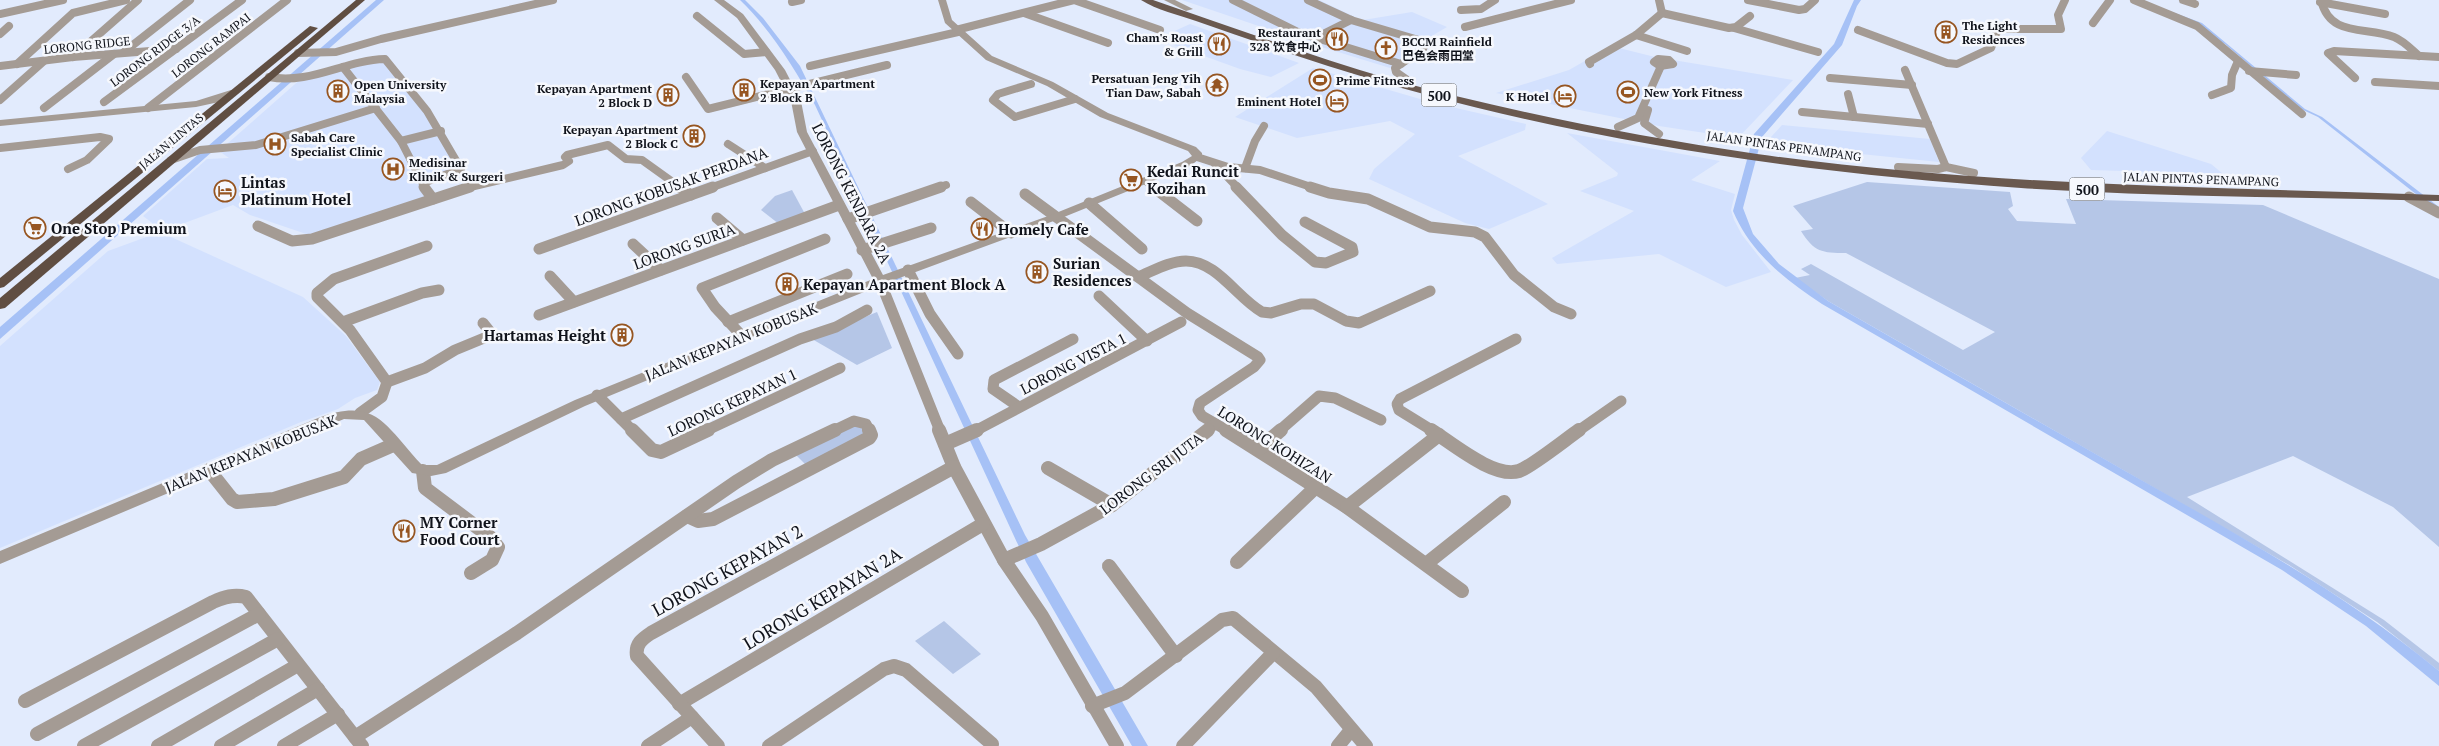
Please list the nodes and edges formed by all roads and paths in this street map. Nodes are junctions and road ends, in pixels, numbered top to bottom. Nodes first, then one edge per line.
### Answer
1 (63, 0) edge
2 (126, 0) edge
3 (138, 0) edge
4 (190, 0) edge
5 (242, 0) edge
6 (287, 0) edge
7 (346, 0) edge
8 (360, 0) edge
9 (553, 0) edge
10 (718, 0) edge
11 (801, 0) edge
12 (942, 0) edge
13 (1074, 0) edge
14 (1145, 0) edge
15 (1166, 0) edge
16 (1233, 0) edge
17 (1308, 0) edge
18 (1495, 0) edge
19 (1571, 0) edge
20 (1659, 0) edge
21 (1748, 0) edge
22 (1815, 0) edge
23 (2065, 0) edge
24 (2110, 0) edge
25 (2134, 0) edge
26 (2183, 0) edge
27 (2320, 1) edge
28 (792, 2) dead end
29 (0, 3) edge
30 (2195, 4) dead end
31 (1461, 10) dead end
32 (4, 13) edge
33 (1024, 13) junction
34 (1662, 13) junction
35 (2385, 14) dead end
36 (697, 16) dead end
37 (1750, 16) dead end
38 (1351, 20) junction
39 (2093, 23) dead end
40 (9, 26) dead end
41 (1465, 27) dead end
42 (1734, 28) junction
43 (1160, 30) dead end
44 (1858, 30) dead end
45 (957, 31) junction
46 (0, 34) edge
47 (1636, 35) junction
48 (1315, 38) junction
49 (1108, 43) dead end
50 (176, 49) junction
51 (765, 51) junction
52 (1687, 51) dead end
53 (124, 52) junction
54 (1818, 52) dead end
55 (298, 53) junction
56 (114, 54) junction
57 (2420, 56) junction
58 (73, 57) junction
59 (2439, 58) edge
60 (44, 61) junction
61 (2238, 61) junction
62 (18, 64) junction
63 (1400, 64) junction
64 (1590, 64) dead end
65 (887, 65) dead end
66 (0, 66) edge
67 (810, 66) dead end
68 (343, 67) junction
69 (1905, 70) dead end
70 (2249, 71) junction
71 (2296, 75) dead end
72 (269, 77) junction
73 (686, 78) dead end
74 (1830, 78) dead end
75 (2354, 78) dead end
76 (1406, 79) junction
77 (2375, 82) dead end
78 (1031, 84) dead end
79 (1912, 85) junction
80 (2439, 86) edge
81 (790, 89) junction
82 (231, 92) junction
83 (1848, 94) dead end
84 (2212, 95) dead end
85 (1075, 99) junction
86 (0, 100) edge
87 (104, 102) dead end
88 (196, 104) junction
89 (374, 106) junction
90 (44, 108) dead end
91 (148, 108) junction
92 (1802, 112) dead end
93 (2302, 114) dead end
94 (203, 117) junction
95 (1854, 117) junction
96 (0, 123) edge
97 (1928, 124) junction
98 (1264, 126) dead end
99 (1618, 127) junction
100 (441, 131) junction
101 (202, 133) junction
102 (1659, 134) junction
103 (401, 141) junction
104 (728, 144) dead end
105 (204, 148) junction
106 (163, 149) junction
107 (2, 150) edge
108 (813, 151) junction
109 (1744, 152) junction
110 (1764, 154) junction
111 (1197, 157) junction
112 (171, 160) junction
113 (1214, 163) junction
114 (1946, 166) junction
115 (1898, 167) junction
116 (765, 168) junction
117 (1246, 168) junction
118 (68, 170) dead end
119 (1974, 173) junction
120 (1146, 181) junction
121 (423, 183) junction
122 (946, 185) dead end
123 (2439, 189) edge
124 (1025, 194) dead end
125 (2413, 194) junction
126 (691, 195) junction
127 (2435, 198) edge
128 (432, 199) junction
129 (971, 202) dead end
130 (1090, 203) junction
131 (839, 205) junction
132 (2439, 213) edge
133 (1055, 217) junction
134 (717, 218) dead end
135 (852, 218) junction
136 (1197, 221) dead end
137 (1305, 222) dead end
138 (258, 226) dead end
139 (931, 228) dead end
140 (1011, 233) junction
141 (825, 239) dead end
142 (743, 240) junction
143 (633, 244) dead end
144 (427, 246) dead end
145 (539, 249) dead end
146 (1142, 249) dead end
147 (862, 250) junction
148 (661, 270) junction
149 (906, 271) junction
150 (847, 274) dead end
151 (550, 276) dead end
152 (1138, 278) junction
153 (885, 279) junction
154 (0, 284) edge
155 (439, 290) dead end
156 (1430, 291) dead end
157 (1099, 296) dead end
158 (574, 302) junction
159 (0, 305) edge
160 (867, 310) dead end
161 (1570, 314) dead end
162 (539, 315) dead end
163 (343, 322) junction
164 (728, 322) junction
165 (1181, 322) dead end
166 (483, 323) dead end
167 (742, 336) junction
168 (1073, 339) dead end
169 (1516, 339) dead end
170 (1147, 341) junction
171 (958, 354) dead end
172 (840, 368) dead end
173 (387, 382) junction
174 (597, 396) junction
175 (1621, 401) dead end
176 (1019, 407) junction
177 (360, 413) junction
178 (621, 419) junction
179 (1381, 420) dead end
180 (1216, 424) junction
181 (1439, 436) junction
182 (945, 444) junction
183 (393, 445) junction
184 (1259, 448) junction
185 (954, 467) junction
186 (1048, 468) dead end
187 (209, 470) junction
188 (424, 471) junction
189 (1316, 487) junction
190 (1504, 502) dead end
191 (1112, 506) junction
192 (1346, 507) junction
193 (687, 516) junction
194 (983, 524) junction
195 (0, 558) edge
196 (1006, 559) junction
197 (1237, 562) dead end
198 (1426, 564) junction
199 (1108, 566) dead end
200 (471, 573) dead end
201 (1462, 591) dead end
202 (259, 614) junction
203 (278, 639) junction
204 (1273, 653) junction
205 (1176, 656) junction
206 (298, 665) junction
207 (318, 689) junction
208 (25, 701) dead end
209 (679, 704) junction
210 (1097, 704) junction
211 (338, 714) junction
212 (692, 717) junction
213 (1351, 730) junction
214 (37, 734) dead end
215 (359, 743) edge
216 (992, 744) dead end
217 (84, 746) edge
218 (158, 746) edge
219 (220, 746) edge
220 (284, 746) edge
221 (648, 746) edge
222 (718, 746) edge
223 (769, 746) edge
224 (1117, 746) edge
225 (1183, 746) edge
226 (1338, 746) edge
227 (1366, 746) edge

1 - 32 street
2 - 62 street
3 - 58 street
4 - 53 street
5 - 50 street, LORONG RIDGE 3/A
6 - 91 street, LORONG RAMPAI
7 - 82 highway, JALAN LINTAS
8 - 55 highway, JALAN LINTAS
9 - 55 street
10 - 51 street, LORONG KENDARA 2A
11 - 28 street
12 - 45 street
13 - 33 street
13 - 43 street
14 - 109 main road, JALAN PINTAS PENAMPANG / 500
15 - 76 main road, JALAN PINTAS PENAMPANG / 500
16 - 48 street
17 - 38 street
18 - 31 street
19 - 41 street
20 - 34 street
21 - 22 street
23 - 44 street
24 - 39 street
25 - 61 street
26 - 30 street
27 - 35 street
27 - 57 street
29 - 32 street
33 - 45 street
33 - 49 street
34 - 42 street
34 - 47 street
36 - 51 street
37 - 42 street
38 - 48 street
38 - 63 street
40 - 46 street
42 - 54 street
45 - 67 street
45 - 85 street
47 - 52 street
47 - 64 street
48 - 63 street
50 - 53 street, LORONG RIDGE
50 - 87 street, LORONG RIDGE 3/A
51 - 81 street, LORONG KENDARA 2A
53 - 56 street, LORONG RIDGE
55 - 72 highway, JALAN LINTAS
56 - 58 street, LORONG RIDGE
56 - 90 street
57 - 59 street
57 - 75 street
58 - 60 street, LORONG RIDGE
60 - 62 street, LORONG RIDGE
60 - 86 street
61 - 70 street
61 - 84 street
62 - 66 street, LORONG RIDGE
63 - 76 street
65 - 81 street
68 - 72 street
68 - 89 street
68 - 100 street
69 - 79 street
70 - 71 street
70 - 93 street
72 - 101 highway, JALAN LINTAS
73 - 81 street
74 - 79 street
76 - 99 main road, JALAN PINTAS PENAMPANG / 500
77 - 80 street
78 - 85 street
79 - 97 street
81 - 108 street, LORONG KENDARA 2A
82 - 88 street
82 - 94 highway, JALAN LINTAS
83 - 95 street
85 - 111 street
88 - 91 street
88 - 94 street
89 - 103 street
89 - 105 street
91 - 96 street
92 - 95 street
94 - 106 highway, JALAN LINTAS
95 - 97 street
97 - 114 street
98 - 117 street
99 - 102 main road, JALAN PINTAS PENAMPANG / 500
99 - 102 street
100 - 103 street
100 - 121 street
101 - 105 street
101 - 106 highway
101 - 112 highway, JALAN LINTAS
102 - 109 main road, JALAN PINTAS PENAMPANG / 500
103 - 121 street
104 - 116 street
105 - 112 street
106 - 154 highway, JALAN LINTAS
107 - 118 street
108 - 116 street, LORONG KOBUSAK PERDANA
108 - 131 street, LORONG KENDARA 2A
109 - 110 main road, JALAN PINTAS PENAMPANG / 500
110 - 115 main road, JALAN PINTAS PENAMPANG / 500
110 - 125 main road, JALAN PINTAS PENAMPANG / 500
111 - 113 street
111 - 120 street, JALAN KEPAYAN KOBUSAK
112 - 159 highway, JALAN LINTAS
113 - 117 street
113 - 137 street
114 - 115 street
114 - 119 street
115 - 119 main road, JALAN PINTAS PENAMPANG / 500
116 - 126 street, LORONG KOBUSAK PERDANA
117 - 161 street
119 - 125 main road, JALAN PINTAS PENAMPANG / 500
120 - 130 street, JALAN KEPAYAN KOBUSAK
120 - 136 street
121 - 128 street
122 - 135 street
123 - 125 main road, JALAN PINTAS PENAMPANG / 500
124 - 133 street, LORONG KOHIZAN
125 - 127 main road, JALAN PINTAS PENAMPANG / 500
125 - 132 street
126 - 128 street
126 - 145 street, LORONG KOBUSAK PERDANA
128 - 138 street
129 - 140 street
130 - 133 street, JALAN KEPAYAN KOBUSAK
130 - 146 street
131 - 135 street, LORONG KENDARA 2A
131 - 142 street, LORONG SURIA
133 - 140 street, JALAN KEPAYAN KOBUSAK
133 - 152 street, LORONG KOHIZAN
134 - 142 street
135 - 147 street, LORONG KENDARA 2A
139 - 147 street
140 - 149 street, JALAN KEPAYAN KOBUSAK
141 - 164 street
142 - 148 street, LORONG SURIA
143 - 148 street
144 - 163 street
147 - 153 street, LORONG KENDARA 2A
148 - 158 street, LORONG SURIA
149 - 153 street, JALAN KEPAYAN KOBUSAK
149 - 171 street
150 - 164 street
151 - 158 street
152 - 156 street
152 - 180 street, LORONG KOHIZAN
153 - 167 street, JALAN KEPAYAN KOBUSAK
153 - 182 street
155 - 163 street
157 - 170 street
158 - 162 street, LORONG SURIA
160 - 178 street
163 - 173 street
164 - 167 street
165 - 170 street, LORONG VISTA 1
166 - 173 street
167 - 174 street, JALAN KEPAYAN KOBUSAK
168 - 176 street
169 - 181 street
170 - 176 street, LORONG VISTA 1
172 - 178 street, LORONG KEPAYAN 1
173 - 177 street
174 - 178 street, LORONG KEPAYAN 1
174 - 188 street, JALAN KEPAYAN KOBUSAK
175 - 181 street
176 - 182 street, LORONG VISTA 1
177 - 183 street
177 - 187 street, JALAN KEPAYAN KOBUSAK
179 - 184 street
180 - 184 street, LORONG KOHIZAN
180 - 191 street, LORONG SRI JUTA
181 - 192 street
182 - 185 street
183 - 187 street
183 - 188 street
184 - 189 street, LORONG KOHIZAN
185 - 194 street
185 - 209 street, LORONG KEPAYAN 2
186 - 191 street
187 - 195 street, JALAN KEPAYAN KOBUSAK
188 - 200 street
189 - 192 street, LORONG KOHIZAN
189 - 197 street
190 - 198 street
191 - 196 street, LORONG SRI JUTA
192 - 198 street, LORONG KOHIZAN
193 - 193 street
193 - 215 street
194 - 196 street
194 - 209 street, LORONG KEPAYAN 2A
196 - 210 street
198 - 201 street, LORONG KOHIZAN
199 - 205 street
202 - 203 street
202 - 208 street
202 - 214 street
203 - 206 street
203 - 217 street
204 - 205 street
204 - 213 street
204 - 225 street
205 - 210 street
206 - 207 street
206 - 218 street
207 - 211 street
207 - 219 street
209 - 212 street, LORONG KEPAYAN 2
210 - 224 street
211 - 215 street
211 - 220 street
212 - 221 street
212 - 222 street, LORONG KEPAYAN 2
213 - 226 street
213 - 227 street
216 - 223 street

